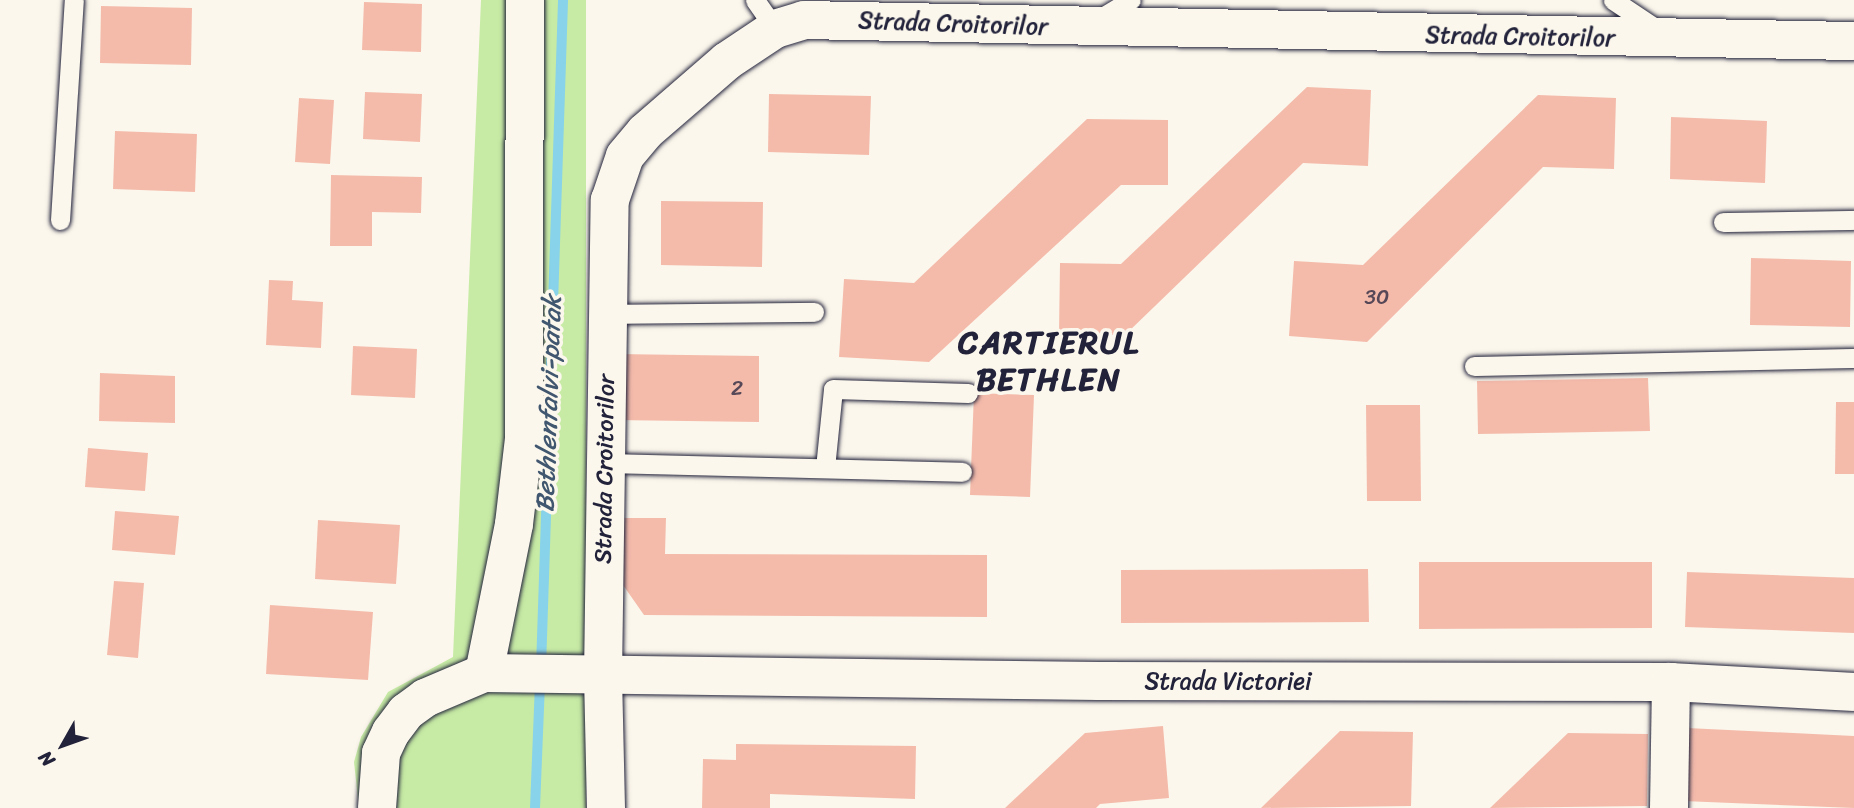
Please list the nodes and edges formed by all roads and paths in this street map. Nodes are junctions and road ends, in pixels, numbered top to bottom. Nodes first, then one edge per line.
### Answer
1 (74, 0) edge
2 (524, 0) edge
3 (1131, 0) edge
4 (1613, 0) edge
5 (765, 14) edge
6 (1085, 28) junction
7 (1673, 40) junction
8 (1854, 41) edge
9 (60, 220) dead end
10 (1854, 220) edge
11 (1723, 222) dead end
12 (814, 312) dead end
13 (606, 314) junction
14 (1854, 358) edge
15 (1474, 366) dead end
16 (968, 393) dead end
17 (606, 463) junction
18 (825, 468) junction
19 (962, 472) dead end
20 (497, 672) junction
21 (603, 677) junction
22 (1671, 682) junction
23 (1854, 692) edge
24 (377, 808) edge
25 (606, 808) edge
26 (1669, 808) edge

1 - 9 lane
2 - 20 street
3 - 6 lane
4 - 7 lane
5 - 6 street, Strada Croitorilor
5 - 13 street, Strada Croitorilor
6 - 7 street, Strada Croitorilor
7 - 8 street, Strada Croitorilor
10 - 11 lane
12 - 13 lane
13 - 17 street, Strada Croitorilor
14 - 15 lane
16 - 18 lane
17 - 18 lane
17 - 21 street, Strada Croitorilor
18 - 19 lane
20 - 21 street, Strada Victoriei
20 - 24 street
21 - 22 street, Strada Victoriei
21 - 25 street, Strada Croitorilor
22 - 23 street, Strada Victoriei
22 - 26 street

